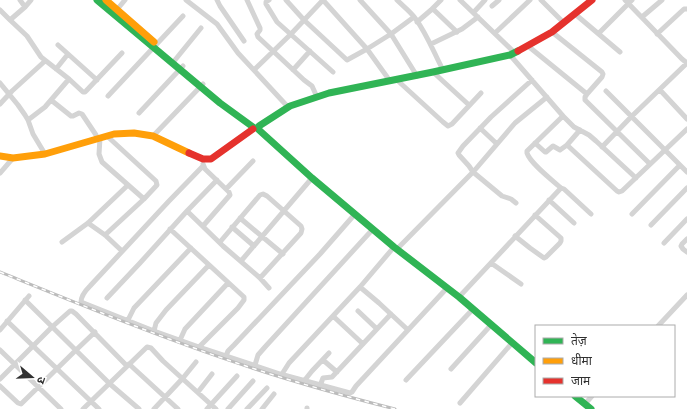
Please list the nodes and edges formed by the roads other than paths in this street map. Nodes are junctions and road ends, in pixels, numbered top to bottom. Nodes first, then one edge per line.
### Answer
1 (20, 0) edge
2 (31, 0) edge
3 (97, 0) edge
4 (106, 0) edge
5 (125, 0) edge
6 (186, 0) edge
7 (217, 0) edge
8 (247, 0) edge
9 (268, 0) edge
10 (286, 0) edge
11 (323, 0) edge
12 (441, 0) edge
13 (460, 0) edge
14 (485, 0) edge
15 (499, 0) edge
16 (530, 0) edge
17 (541, 0) edge
18 (591, 0) edge
19 (662, 0) edge
20 (363, 1) edge
21 (399, 1) edge
22 (629, 1) edge
23 (492, 6) dead end
24 (25, 7) junction
25 (433, 9) junction
26 (687, 9) edge
27 (0, 10) edge
28 (115, 12) junction
29 (476, 14) junction
30 (575, 14) junction
31 (183, 16) dead end
32 (642, 18) junction
33 (416, 19) junction
34 (10, 20) junction
35 (304, 20) junction
36 (564, 23) junction
37 (201, 28) dead end
38 (457, 32) junction
39 (552, 32) junction
40 (495, 33) junction
41 (598, 33) junction
42 (291, 34) junction
43 (390, 34) junction
44 (658, 34) junction
45 (244, 41) dead end
46 (431, 44) junction
47 (58, 45) dead end
48 (155, 46) junction
49 (528, 46) junction
50 (367, 49) junction
51 (274, 51) junction
52 (310, 51) junction
53 (620, 52) dead end
54 (122, 53) dead end
55 (68, 54) junction
56 (512, 54) junction
57 (175, 60) junction
58 (45, 61) junction
59 (687, 63) edge
60 (181, 68) junction
61 (56, 69) junction
62 (254, 70) junction
63 (293, 70) junction
64 (443, 70) junction
65 (333, 72) dead end
66 (433, 72) junction
67 (417, 76) junction
68 (69, 79) junction
69 (97, 80) junction
70 (394, 80) junction
71 (532, 80) junction
72 (0, 83) edge
73 (202, 85) junction
74 (660, 90) junction
75 (606, 91) dead end
76 (481, 93) dead end
77 (9, 94) junction
78 (587, 94) junction
79 (108, 96) dead end
80 (317, 97) junction
81 (546, 97) junction
82 (51, 100) junction
83 (0, 104) edge
84 (469, 105) junction
85 (288, 107) junction
86 (139, 113) dead end
87 (563, 116) junction
88 (631, 117) junction
89 (28, 120) junction
90 (687, 120) edge
91 (256, 127) junction
92 (480, 128) junction
93 (687, 129) edge
94 (580, 130) junction
95 (617, 131) junction
96 (153, 136) junction
97 (102, 138) junction
98 (535, 143) junction
99 (497, 144) junction
100 (567, 145) junction
101 (602, 147) junction
102 (665, 150) junction
103 (45, 154) junction
104 (0, 156) edge
105 (13, 158) junction
106 (253, 161) dead end
107 (203, 163) junction
108 (650, 164) junction
109 (680, 165) junction
110 (473, 172) junction
111 (687, 172) edge
112 (0, 173) edge
113 (312, 178) junction
114 (636, 178) junction
115 (217, 180) junction
116 (128, 185) junction
117 (561, 188) junction
118 (687, 188) edge
119 (226, 189) junction
120 (144, 199) junction
121 (549, 200) junction
122 (516, 203) dead end
123 (187, 211) junction
124 (284, 211) junction
125 (355, 214) junction
126 (591, 214) dead end
127 (632, 214) dead end
128 (535, 215) junction
129 (240, 218) junction
130 (687, 219) edge
131 (88, 222) junction
132 (574, 223) dead end
133 (651, 225) dead end
134 (203, 226) junction
135 (232, 227) junction
136 (373, 229) junction
137 (170, 230) junction
138 (105, 235) junction
139 (262, 236) junction
140 (515, 236) junction
141 (687, 238) edge
142 (62, 242) dead end
143 (220, 242) junction
144 (664, 243) dead end
145 (254, 246) junction
146 (191, 248) junction
147 (395, 248) junction
148 (122, 252) junction
149 (687, 252) edge
150 (283, 254) junction
151 (240, 261) junction
152 (491, 263) junction
153 (209, 265) junction
154 (260, 278) junction
155 (228, 283) junction
156 (521, 284) dead end
157 (360, 287) junction
158 (269, 288) dead end
159 (447, 288) junction
160 (687, 295) edge
161 (29, 296) dead end
162 (459, 297) junction
163 (107, 298) dead end
164 (25, 300) junction
165 (473, 309) junction
166 (358, 312) dead end
167 (391, 314) junction
168 (333, 316) junction
169 (128, 320) junction
170 (7, 321) junction
171 (491, 325) junction
172 (659, 325) edge
173 (52, 327) junction
174 (377, 329) junction
175 (0, 330) edge
176 (408, 330) junction
177 (154, 331) junction
178 (95, 332) junction
179 (180, 340) junction
180 (512, 342) junction
181 (363, 344) junction
182 (33, 346) junction
183 (199, 347) junction
184 (0, 350) edge
185 (75, 350) junction
186 (329, 353) dead end
187 (226, 356) junction
188 (322, 360) junction
189 (196, 362) dead end
190 (535, 362) edge
191 (15, 365) junction
192 (128, 365) junction
193 (254, 365) junction
194 (57, 369) junction
195 (451, 369) dead end
196 (337, 372) junction
197 (212, 374) dead end
198 (282, 374) junction
199 (237, 376) dead end
200 (183, 378) junction
201 (0, 380) edge
202 (406, 380) dead end
203 (253, 381) dead end
204 (304, 381) junction
205 (110, 384) junction
206 (0, 386) edge
207 (320, 386) junction
208 (38, 387) junction
209 (267, 388) dead end
210 (198, 392) junction
211 (274, 394) dead end
212 (576, 397) edge
213 (591, 397) edge
214 (165, 398) junction
215 (90, 401) junction
216 (460, 403) dead end
217 (585, 404) junction
218 (209, 407) edge
219 (61, 409) edge
220 (83, 409) edge
221 (99, 409) edge
222 (139, 409) edge
223 (154, 409) edge
224 (178, 409) edge
225 (216, 409) edge
226 (228, 409) edge
227 (247, 409) edge
228 (262, 409) edge
229 (591, 409) edge

1 - 24 street
2 - 24 street
3 - 28 street
4 - 28 street
5 - 28 street
6 - 62 street
7 - 45 street
8 - 51 street
9 - 42 street
10 - 35 street
11 - 35 street
11 - 50 street
12 - 25 street
13 - 29 street
14 - 29 street
15 - 23 street
16 - 40 street
17 - 36 street
18 - 30 street
19 - 32 street
20 - 43 street
21 - 33 street
22 - 32 street
22 - 41 street
24 - 34 street
25 - 33 street
25 - 38 street
26 - 44 street
27 - 34 street
28 - 48 street
29 - 38 street
29 - 40 street
30 - 36 street
30 - 41 street
31 - 48 street
32 - 44 street
33 - 43 street
33 - 46 street
34 - 58 street
35 - 42 street
35 - 50 street
36 - 39 street
37 - 57 street
38 - 46 street
39 - 49 street
39 - 78 street
40 - 56 street
41 - 53 street
42 - 51 street
42 - 52 street
43 - 50 street
43 - 67 street
44 - 59 street
46 - 64 street
47 - 55 street
48 - 57 street
48 - 60 street
48 - 79 street
49 - 56 street
49 - 78 street
50 - 70 street
51 - 62 street
51 - 63 street
52 - 63 street
52 - 65 street
54 - 69 street
55 - 61 street
55 - 69 street
56 - 64 street
56 - 71 street
57 - 60 street
58 - 61 street
58 - 77 street
59 - 74 street
60 - 73 street
60 - 86 street
61 - 68 street
62 - 85 street
63 - 80 street
64 - 66 street
66 - 67 street
66 - 84 street
67 - 70 street
68 - 69 street
68 - 82 street
70 - 80 street
70 - 84 street
71 - 81 street
71 - 92 street
72 - 77 street
73 - 91 street
73 - 96 street
74 - 88 street
74 - 90 street
75 - 88 street
76 - 84 street
77 - 83 street
77 - 89 street
78 - 95 street
80 - 85 street
81 - 87 street
81 - 99 street
82 - 89 street
82 - 97 street
85 - 91 street
87 - 94 street
87 - 98 street
88 - 95 street
88 - 102 street
89 - 103 street
91 - 107 street
91 - 113 street
92 - 99 street
92 - 110 street
93 - 102 street
94 - 100 street
94 - 101 street
95 - 101 street
95 - 108 street
96 - 97 street
96 - 107 street
97 - 103 street
97 - 116 street
97 - 120 street
98 - 100 street
98 - 117 street
99 - 110 street
100 - 114 street
101 - 114 street
102 - 108 street
102 - 109 street
103 - 105 street
104 - 105 street
105 - 112 street
106 - 119 street
107 - 115 street
107 - 148 street
108 - 114 street
109 - 111 street
109 - 127 street
110 - 122 street
110 - 147 street
113 - 124 street
113 - 125 street
115 - 119 street
115 - 123 street
116 - 120 street
116 - 131 street
117 - 121 street
117 - 126 street
118 - 133 street
119 - 134 street
120 - 138 street
121 - 128 street
121 - 132 street
123 - 134 street
123 - 137 street
124 - 129 street
124 - 139 street
124 - 150 street
125 - 136 street
125 - 187 street
128 - 140 street
128 - 140 street
129 - 135 street
129 - 139 street
130 - 144 street
131 - 138 street
131 - 142 street
134 - 143 street
135 - 143 street
135 - 145 street
136 - 147 street
136 - 193 street
137 - 146 street
137 - 163 street
138 - 148 street
139 - 145 street
139 - 150 street
140 - 152 street
141 - 149 street
143 - 151 street
145 - 151 street
146 - 153 street
146 - 169 street
147 - 157 street
147 - 159 street
148 - 169 street
150 - 154 street
151 - 154 street
152 - 156 street
152 - 162 street
153 - 155 street
153 - 177 street
154 - 158 street
155 - 179 street
155 - 183 street
157 - 167 street
157 - 168 street
159 - 162 street
159 - 176 street
160 - 172 street
161 - 164 street
162 - 165 street
164 - 170 street
164 - 173 street
165 - 171 street
165 - 202 street
166 - 174 street
167 - 174 street
167 - 176 street
168 - 181 street
168 - 198 street
169 - 177 street
170 - 175 street
170 - 182 street
171 - 180 street
171 - 195 street
173 - 178 street
173 - 182 street
173 - 185 street
174 - 181 street
176 - 207 street
177 - 179 street
178 - 185 street
178 - 192 street
179 - 183 street
180 - 190 street
180 - 216 street
181 - 196 street
182 - 191 street
182 - 194 street
183 - 187 street
184 - 191 street
185 - 194 street
185 - 205 street
186 - 188 street
187 - 193 street
188 - 196 street
188 - 204 street
189 - 200 street
191 - 201 street
191 - 208 street
192 - 200 street
192 - 205 street
192 - 214 street
193 - 198 street
194 - 208 street
194 - 215 street
196 - 207 street
197 - 210 street
198 - 204 street
199 - 218 street
200 - 210 street
200 - 214 street
203 - 226 street
204 - 207 street
205 - 215 street
205 - 222 street
206 - 208 street
208 - 219 street
209 - 227 street
210 - 218 street
211 - 228 street
212 - 217 street
213 - 217 street
214 - 223 street
214 - 224 street
215 - 220 street
215 - 221 street
217 - 229 street
218 - 225 street

